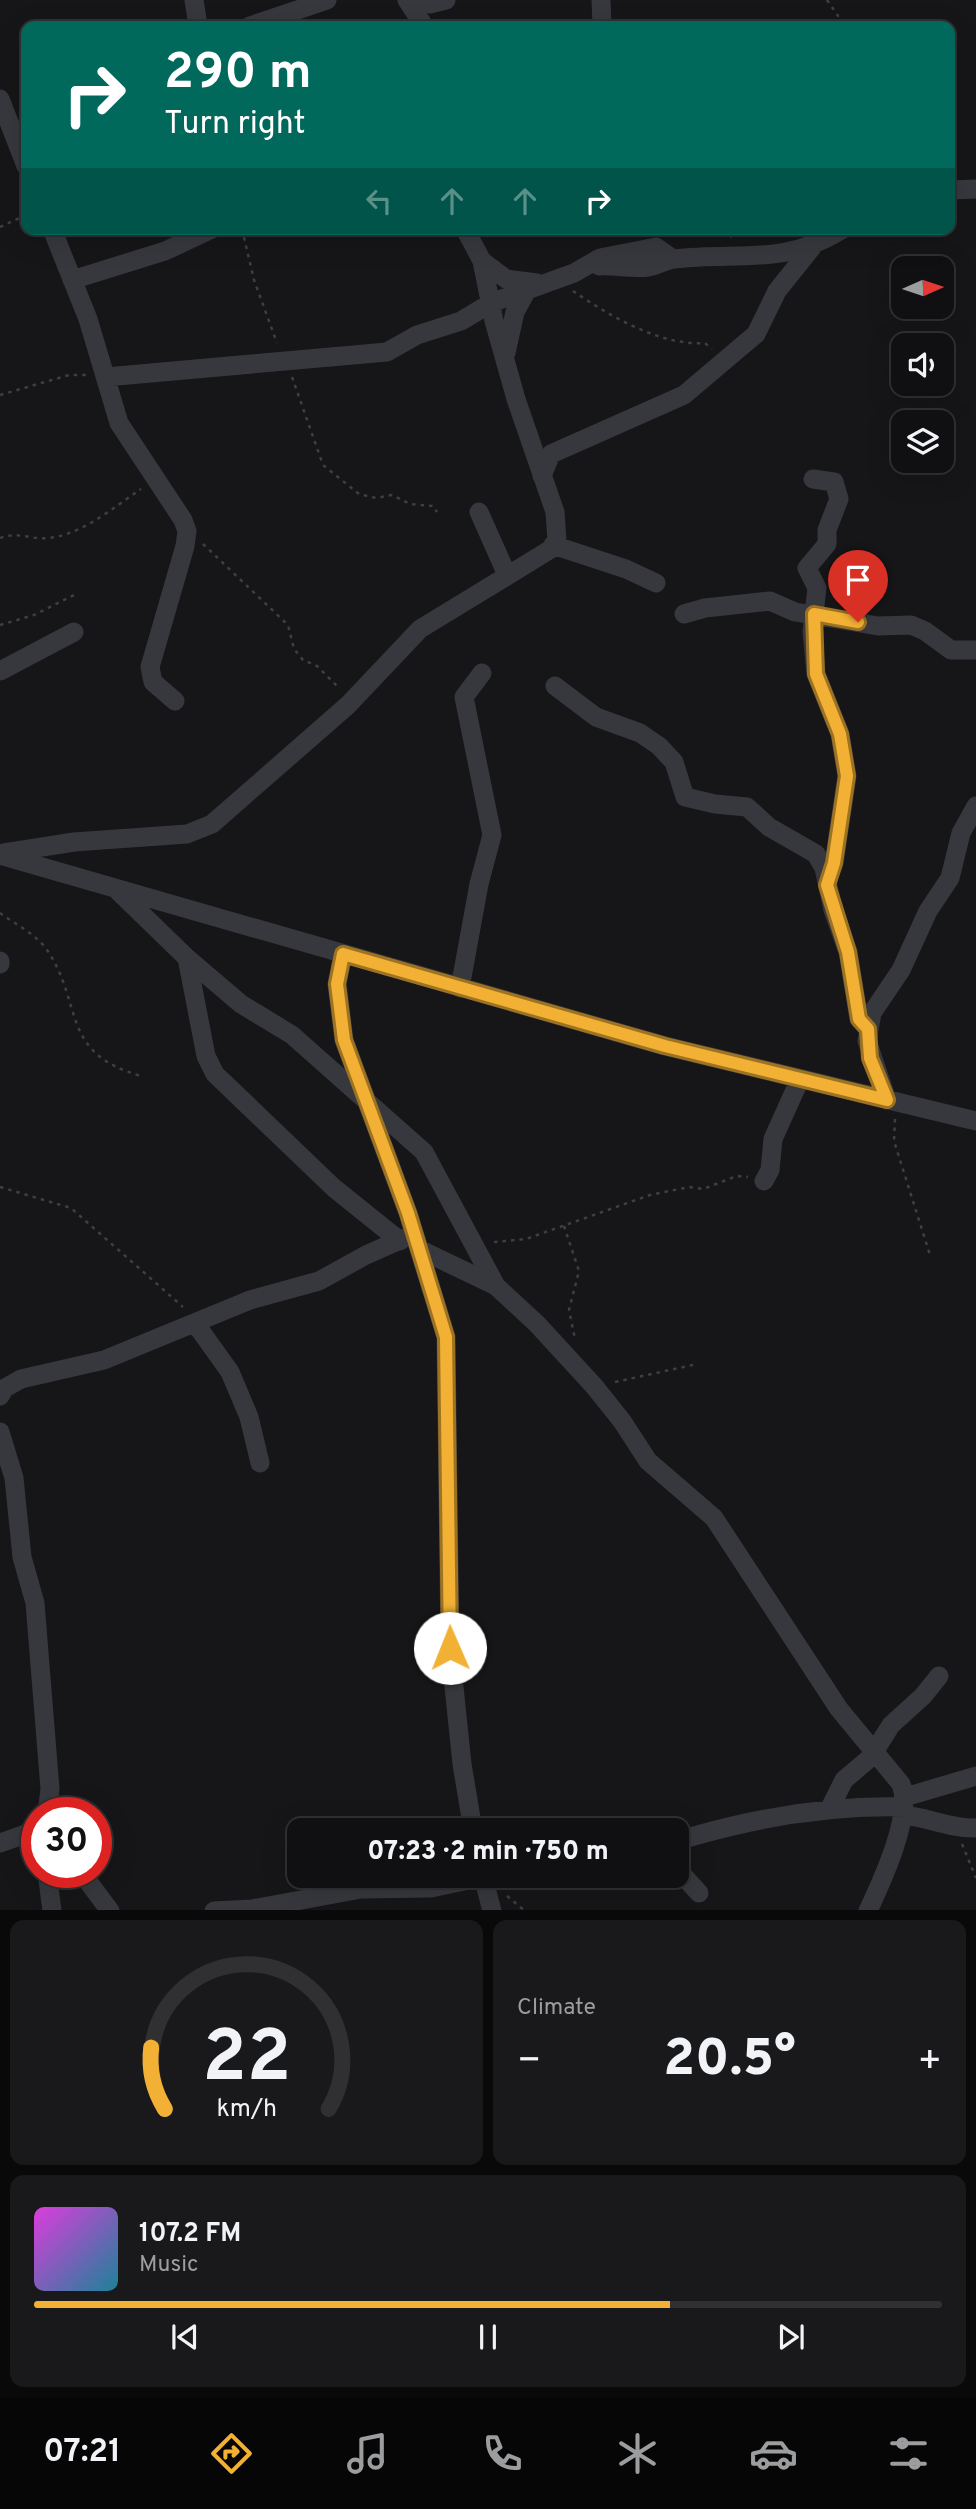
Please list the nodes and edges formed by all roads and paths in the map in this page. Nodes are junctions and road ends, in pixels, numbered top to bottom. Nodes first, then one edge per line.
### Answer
1 (194, 0) edge
2 (327, 0) edge
3 (409, 0) edge
4 (446, 0) edge
5 (601, 0) edge
6 (827, 0) edge
7 (197, 21) edge
8 (265, 21) edge
9 (421, 21) edge
10 (602, 21) edge
11 (842, 21) edge
12 (2, 105) edge
13 (21, 114) edge
14 (21, 153) edge
15 (955, 190) edge
16 (976, 190) edge
17 (21, 217) edge
18 (0, 227) edge
19 (54, 235) edge
20 (199, 235) edge
21 (244, 235) edge
22 (468, 235) edge
23 (832, 235) edge
24 (813, 246) junction
25 (482, 261) junction
26 (72, 280) junction
27 (551, 283) junction
28 (527, 290) junction
29 (491, 303) junction
30 (506, 354) junction
31 (725, 362) junction
32 (289, 363) junction
33 (107, 379) junction
34 (0, 395) edge
35 (542, 476) junction
36 (155, 479) junction
37 (813, 479) dead end
38 (437, 512) dead end
39 (479, 512) dead end
40 (187, 531) junction
41 (0, 538) edge
42 (553, 545) junction
43 (507, 575) junction
44 (656, 583) dead end
45 (74, 595) dead end
46 (684, 614) dead end
47 (814, 614) junction
48 (0, 625) edge
49 (74, 632) dead end
50 (976, 650) edge
51 (0, 671) edge
52 (482, 673) dead end
53 (555, 686) dead end
54 (363, 691) junction
55 (175, 701) dead end
56 (976, 806) edge
57 (0, 855) edge
58 (827, 881) junction
59 (115, 888) junction
60 (0, 913) edge
61 (343, 954) junction
62 (187, 958) junction
63 (460, 988) junction
64 (868, 1029) junction
65 (141, 1076) dead end
66 (800, 1079) junction
67 (891, 1101) junction
68 (367, 1102) junction
69 (976, 1121) edge
70 (764, 1181) joint
71 (0, 1187) edge
72 (564, 1226) junction
73 (411, 1241) junction
74 (473, 1244) junction
75 (930, 1255) dead end
76 (496, 1286) junction
77 (196, 1322) junction
78 (574, 1363) junction
79 (697, 1364) dead end
80 (594, 1386) junction
81 (0, 1396) edge
82 (0, 1432) edge
83 (260, 1463) dead end
84 (939, 1676) dead end
85 (873, 1752) junction
86 (976, 1776) edge
87 (49, 1797) edge
88 (904, 1806) junction
89 (830, 1810) junction
90 (471, 1818) edge
91 (956, 1828) junction
92 (976, 1828) edge
93 (21, 1836) edge
94 (689, 1838) edge
95 (0, 1843) edge
96 (976, 1878) edge
97 (689, 1882) edge
98 (49, 1888) edge
99 (93, 1888) edge
100 (431, 1888) edge
101 (487, 1888) edge
102 (699, 1893) dead end
103 (52, 1910) edge
104 (110, 1910) edge
105 (214, 1910) edge
106 (492, 1910) edge
107 (868, 1910) edge

1 - 7 street
2 - 8 street
3 - 4 street
3 - 9 street
5 - 10 street
6 - 11 path
12 - 13 street
12 - 14 street
15 - 16 street
17 - 18 path
19 - 26 street
20 - 26 street
21 - 32 path
22 - 25 street
23 - 24 street
24 - 27 street
24 - 31 street
25 - 27 street
25 - 29 street
26 - 33 street
27 - 28 street
27 - 31 path
28 - 29 street
28 - 30 street
29 - 30 street
29 - 32 street
30 - 35 street
31 - 35 street
32 - 33 street
32 - 38 path
33 - 34 path
33 - 36 street
35 - 42 street
36 - 40 street
36 - 41 path
37 - 47 street
39 - 43 street
40 - 54 path
40 - 55 street
42 - 43 street
42 - 44 street
43 - 54 street
45 - 48 path
46 - 47 street
47 - 50 street
47 - 58 street
49 - 51 street
52 - 63 street
53 - 58 street
54 - 57 street
56 - 64 street
57 - 59 street
58 - 64 street
59 - 61 street
59 - 62 street
60 - 65 path
61 - 63 street
61 - 68 street
62 - 68 street
62 - 73 street
63 - 66 street
64 - 67 street
66 - 67 street
66 - 70 street
67 - 69 street
67 - 75 path
68 - 73 street
68 - 74 street
70 - 72 path
71 - 77 path
72 - 74 path
72 - 78 path
73 - 76 street
73 - 77 street
73 - 90 street
74 - 76 street
76 - 78 street
77 - 81 street
77 - 83 street
78 - 80 street
79 - 80 path
80 - 85 street
82 - 87 street
84 - 85 street
85 - 88 street
85 - 89 street
86 - 88 street
88 - 89 street
88 - 91 street
88 - 107 street
89 - 94 street
91 - 92 street
91 - 96 path
93 - 95 street
97 - 102 street
98 - 103 street
99 - 104 street
100 - 105 street
101 - 106 street

